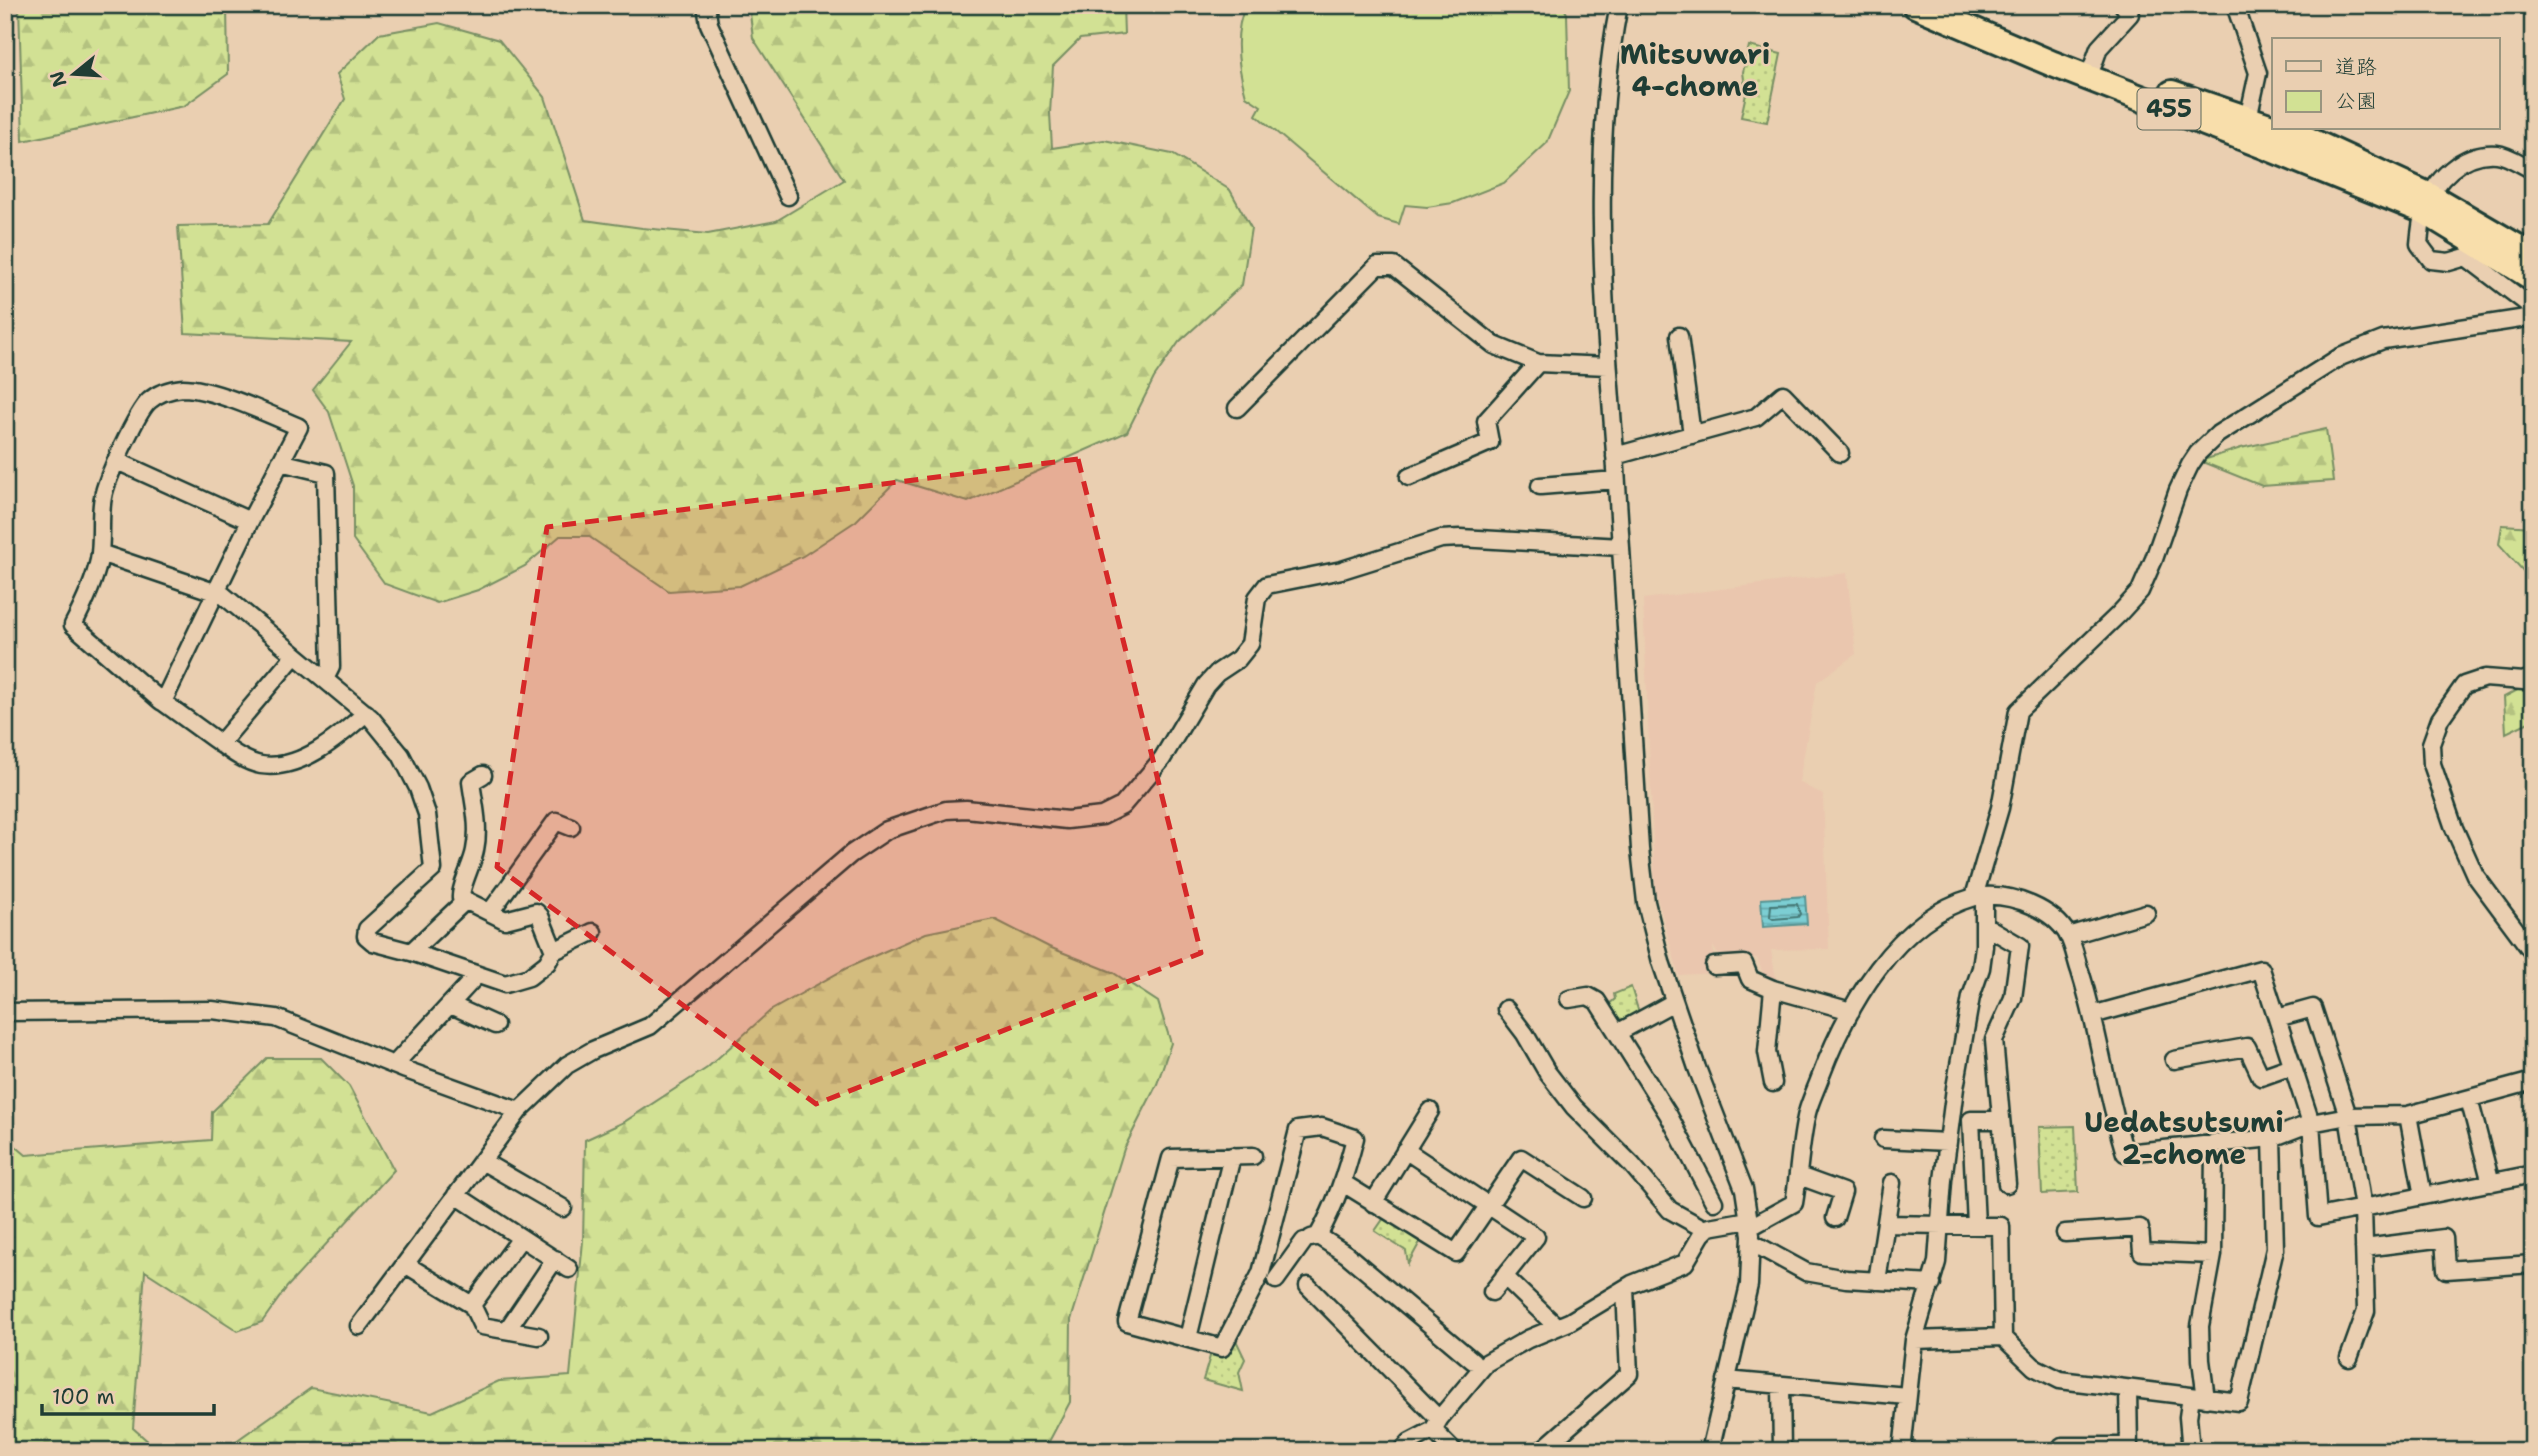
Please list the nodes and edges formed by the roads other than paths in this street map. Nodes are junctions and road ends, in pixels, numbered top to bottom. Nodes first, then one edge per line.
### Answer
1 (706, 5) edge
2 (1619, 5) edge
3 (1915, 5) edge
4 (1950, 5) edge
5 (2123, 5) edge
6 (2235, 5) edge
7 (2092, 65) junction
8 (2248, 119) junction
9 (2272, 127) edge
10 (2280, 130) edge
11 (2533, 170) edge
12 (789, 196) dead end
13 (2427, 204) junction
14 (2533, 256) edge
15 (2533, 278) edge
16 (2533, 309) edge
17 (2533, 317) edge
18 (1679, 336) dead end
19 (1538, 363) junction
20 (1608, 366) junction
21 (1237, 408) dead end
22 (1692, 435) junction
23 (1840, 453) dead end
24 (1615, 456) junction
25 (117, 461) junction
26 (280, 462) junction
27 (1409, 477) dead end
28 (1616, 480) junction
29 (1540, 486) dead end
30 (250, 521) junction
31 (1621, 547) junction
32 (100, 553) junction
33 (217, 592) junction
34 (295, 655) junction
35 (2533, 677) edge
36 (325, 679) junction
37 (163, 702) junction
38 (366, 713) junction
39 (220, 744) junction
40 (483, 775) dead end
41 (571, 827) dead end
42 (465, 901) junction
43 (491, 911) junction
44 (2146, 914) dead end
45 (1984, 925) junction
46 (593, 932) dead end
47 (2068, 936) junction
48 (554, 951) junction
49 (411, 952) junction
50 (2533, 953) edge
51 (1714, 966) dead end
52 (477, 975) junction
53 (1773, 989) junction
54 (1569, 999) dead end
55 (1674, 1002) junction
56 (451, 1005) junction
57 (1506, 1009) dead end
58 (5, 1012) edge
59 (1851, 1012) junction
60 (2092, 1015) junction
61 (2277, 1018) junction
62 (495, 1025) dead end
63 (1617, 1033) junction
64 (2174, 1060) dead end
65 (394, 1065) junction
66 (2292, 1066) junction
67 (2533, 1081) edge
68 (1773, 1083) dead end
69 (2469, 1099) junction
70 (519, 1111) junction
71 (1430, 1111) dead end
72 (2408, 1115) junction
73 (2348, 1116) junction
74 (1951, 1119) junction
75 (1971, 1120) junction
76 (2000, 1120) junction
77 (2311, 1123) junction
78 (2272, 1138) junction
79 (1883, 1139) dead end
80 (1948, 1142) junction
81 (2214, 1143) junction
82 (1405, 1150) junction
83 (1232, 1156) junction
84 (1253, 1156) dead end
85 (482, 1161) junction
86 (2533, 1174) edge
87 (1799, 1176) junction
88 (2491, 1183) junction
89 (1343, 1184) junction
90 (1892, 1184) dead end
91 (2007, 1184) dead end
92 (456, 1195) junction
93 (2423, 1196) junction
94 (1583, 1198) dead end
95 (1373, 1202) junction
96 (1714, 1202) dead end
97 (1488, 1206) junction
98 (563, 1208) dead end
99 (2364, 1208) junction
100 (1835, 1218) dead end
101 (1751, 1223) junction
102 (1886, 1224) junction
103 (1976, 1225) junction
104 (1940, 1227) junction
105 (1706, 1230) junction
106 (2065, 1233) dead end
107 (521, 1238) junction
108 (1311, 1238) junction
109 (1751, 1242) junction
110 (2364, 1248) junction
111 (2213, 1255) junction
112 (555, 1259) junction
113 (405, 1264) junction
114 (2533, 1264) edge
115 (569, 1269) dead end
116 (1504, 1276) junction
117 (1276, 1280) dead end
118 (1877, 1281) junction
119 (1931, 1284) junction
120 (1308, 1286) dead end
121 (1625, 1289) junction
122 (1492, 1292) dead end
123 (472, 1306) junction
124 (359, 1326) dead end
125 (1556, 1326) junction
126 (507, 1330) junction
127 (539, 1336) dead end
128 (2003, 1337) junction
129 (1188, 1338) junction
130 (1914, 1340) junction
131 (2348, 1358) dead end
132 (1473, 1361) dead end
133 (1727, 1380) junction
134 (1781, 1385) junction
135 (2128, 1389) junction
136 (1907, 1396) junction
137 (2198, 1398) junction
138 (1436, 1425) junction
139 (2129, 1449) edge
140 (1402, 1451) edge
141 (1454, 1451) edge
142 (1541, 1451) edge
143 (1710, 1451) edge
144 (1782, 1451) edge
145 (1902, 1451) edge
146 (2062, 1451) edge
147 (2191, 1451) edge

1 - 12 street
2 - 20 street
3 - 13 highway, 455
4 - 7 highway, 455
5 - 7 street
6 - 8 street
7 - 8 highway, 455
8 - 9 highway, 455
10 - 13 highway, 455
11 - 13 street
13 - 14 highway, 455
13 - 15 highway, 455
13 - 16 street
17 - 59 street
18 - 22 street
19 - 20 street
19 - 21 street
19 - 27 street
20 - 24 street
22 - 23 street
22 - 24 street
24 - 28 street
25 - 26 street
25 - 30 street
25 - 32 street
26 - 30 street
26 - 36 street
28 - 29 street
28 - 31 street
30 - 33 street
31 - 55 street
31 - 70 street
32 - 33 street
32 - 37 street
33 - 34 street
33 - 37 street
34 - 36 street
34 - 39 street
35 - 50 street
36 - 38 street
37 - 39 street
38 - 39 street
38 - 49 street
40 - 42 street
41 - 43 street
42 - 43 street
42 - 49 street
43 - 48 street
44 - 47 street
45 - 47 street
45 - 74 street
45 - 76 street
46 - 48 street
47 - 60 street
48 - 52 street
49 - 52 street
51 - 53 street
52 - 56 street
53 - 59 street
53 - 68 street
54 - 63 street
55 - 63 street
55 - 101 street
56 - 62 street
56 - 65 street
57 - 105 street
58 - 65 street
59 - 87 street
60 - 61 street
60 - 81 street
61 - 66 street
61 - 73 street
63 - 96 street
64 - 66 street
65 - 70 street
66 - 77 street
67 - 69 street
69 - 72 street
69 - 88 street
70 - 85 street
71 - 82 street
72 - 73 street
72 - 93 street
73 - 77 street
73 - 99 street
74 - 75 street
74 - 80 street
75 - 76 street
75 - 103 street
76 - 91 street
77 - 78 street
77 - 99 street
78 - 81 street
78 - 137 street
79 - 80 street
80 - 104 street
81 - 111 street
82 - 95 street
82 - 97 street
83 - 84 street
83 - 129 street
83 - 129 street
85 - 92 street
85 - 98 street
86 - 88 street
87 - 100 street
87 - 101 street
88 - 93 street
89 - 95 street
89 - 108 street
89 - 129 street
90 - 102 street
92 - 107 street
92 - 113 street
93 - 99 street
94 - 97 street
95 - 97 street
97 - 116 street
99 - 110 street
101 - 105 street
101 - 109 street
102 - 104 street
102 - 118 street
103 - 104 street
103 - 128 street
104 - 119 street
105 - 121 street
106 - 111 street
107 - 112 street
107 - 123 street
108 - 117 street
108 - 132 street
109 - 118 street
109 - 133 street
110 - 114 street
110 - 131 street
111 - 137 street
112 - 115 street
112 - 126 street
113 - 123 street
113 - 124 street
116 - 122 street
116 - 125 street
118 - 119 street
119 - 130 street
120 - 138 street
121 - 125 street
121 - 142 street
123 - 126 street
125 - 138 street
126 - 127 street
128 - 130 street
128 - 135 street
130 - 136 street
133 - 134 street
133 - 143 street
134 - 136 street
134 - 144 street
135 - 137 street
135 - 139 street
136 - 145 street
137 - 147 street
138 - 140 street
138 - 141 street
139 - 146 street

